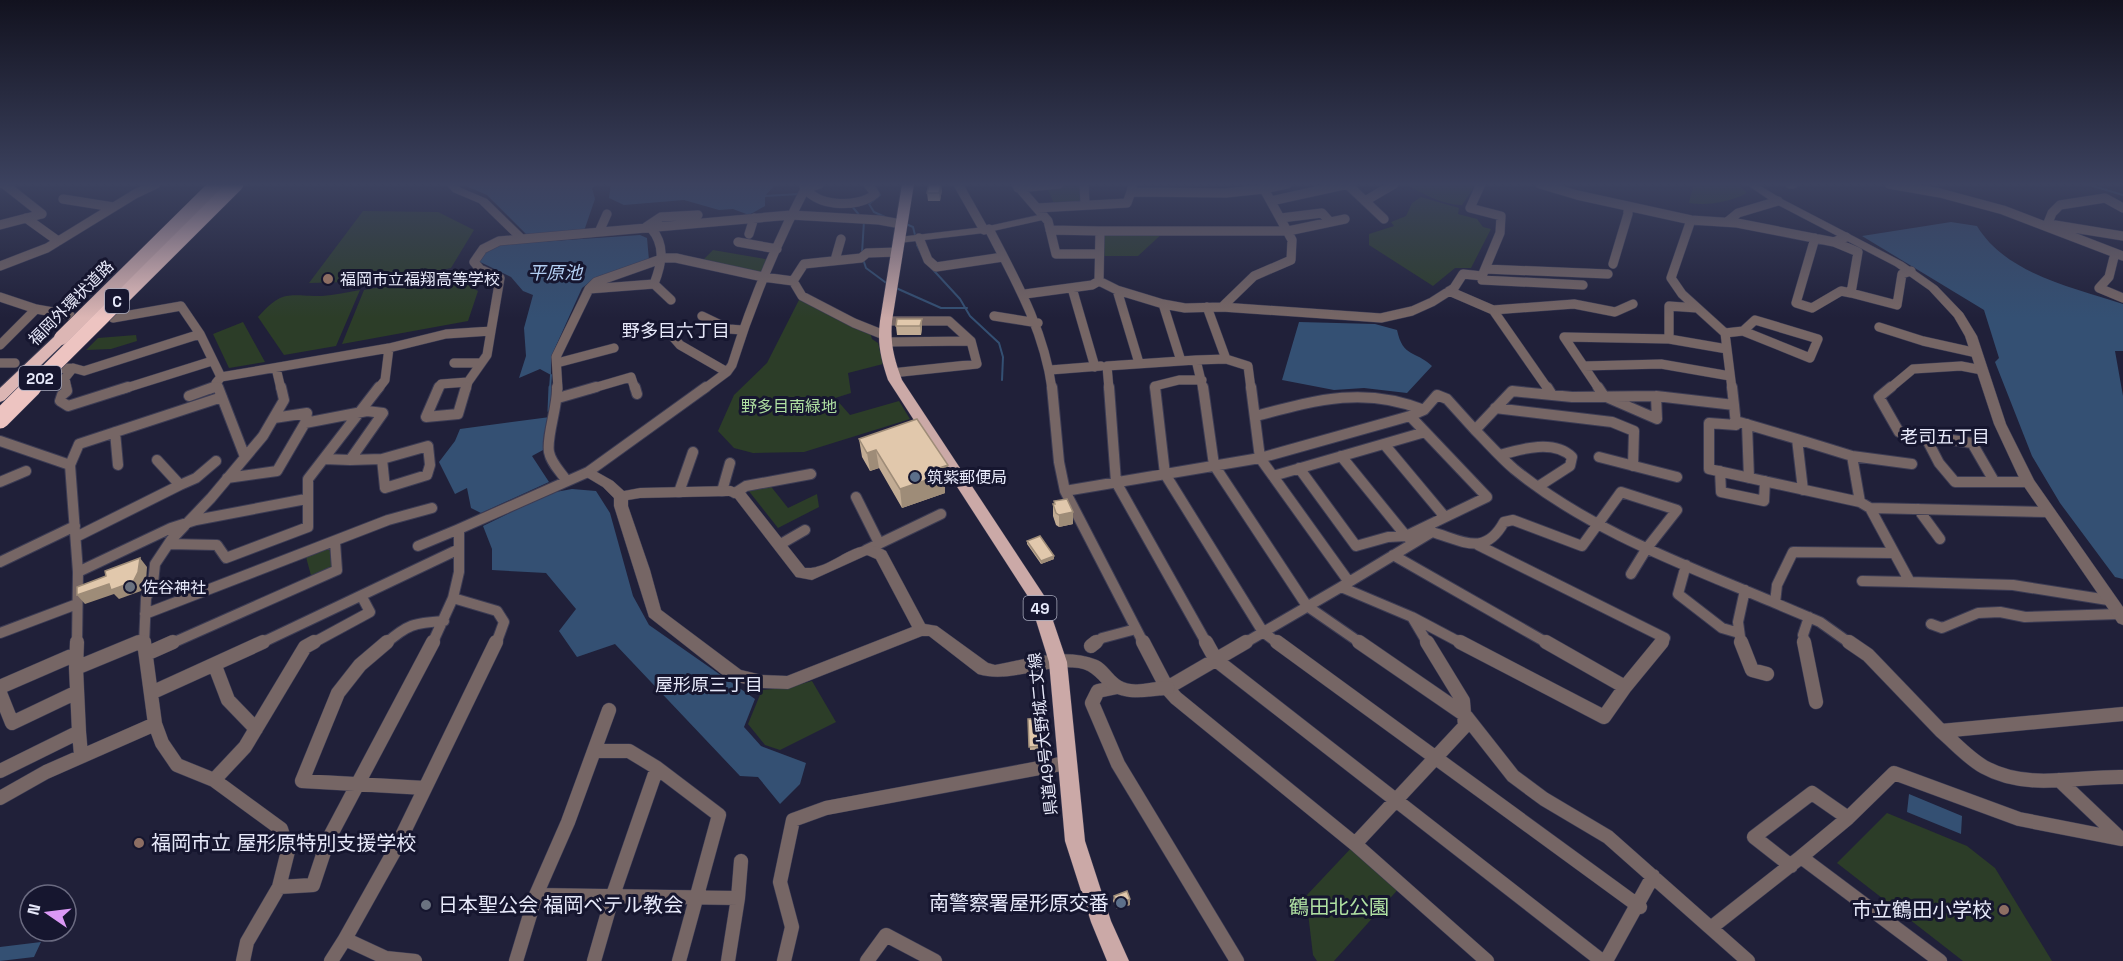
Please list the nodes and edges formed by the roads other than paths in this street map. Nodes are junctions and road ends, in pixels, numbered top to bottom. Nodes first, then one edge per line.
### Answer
1 (41, 229) edge
2 (78, 229) edge
3 (172, 229) edge
4 (178, 229) edge
5 (190, 229) edge
6 (190, 229) edge
7 (192, 229) edge
8 (512, 229) edge
9 (600, 229) edge
10 (637, 229) edge
11 (648, 229) edge
12 (751, 229) edge
13 (785, 229) edge
14 (904, 229) edge
15 (990, 229) edge
16 (1298, 229) edge
17 (1500, 229) edge
18 (1623, 229) edge
19 (1687, 229) edge
20 (1765, 229) edge
21 (1822, 229) edge
22 (2052, 229) edge
23 (2082, 229) edge
24 (986, 230) junction
25 (1050, 230) joint
26 (1100, 231) junction
27 (1288, 231) junction
28 (2123, 231) edge
29 (599, 232) junction
30 (749, 234) dead end
31 (2123, 236) edge
32 (521, 238) junction
33 (1815, 238) junction
34 (841, 239) dead end
35 (1840, 240) junction
36 (58, 241) junction
37 (738, 242) dead end
38 (907, 243) junction
39 (777, 249) junction
40 (1100, 254) junction
41 (2119, 254) edge
42 (1003, 257) junction
43 (664, 258) junction
44 (835, 260) junction
45 (1612, 264) dead end
46 (0, 266) edge
47 (152, 266) junction
48 (1911, 271) junction
49 (1484, 272) junction
50 (1608, 274) dead end
51 (762, 277) junction
52 (793, 281) junction
53 (1099, 281) junction
54 (654, 284) junction
55 (1583, 285) dead end
56 (1072, 288) junction
57 (589, 289) junction
58 (1117, 290) junction
59 (1449, 291) junction
60 (1851, 293) junction
61 (1025, 294) junction
62 (0, 297) edge
63 (2123, 298) edge
64 (671, 300) dead end
65 (1162, 304) junction
66 (1633, 304) dead end
67 (1207, 307) junction
68 (1222, 307) junction
69 (1697, 308) junction
70 (36, 309) junction
71 (1493, 310) junction
72 (70, 315) dead end
73 (702, 316) dead end
74 (994, 316) dead end
75 (113, 318) dead end
76 (1038, 323) junction
77 (1879, 327) dead end
78 (667, 330) dead end
79 (742, 330) junction
80 (491, 331) junction
81 (1743, 331) junction
82 (884, 332) junction
83 (1725, 333) junction
84 (200, 334) junction
85 (1669, 339) junction
86 (971, 341) junction
87 (0, 345) edge
88 (389, 348) junction
89 (614, 348) dead end
90 (1727, 349) junction
91 (1977, 353) junction
92 (1226, 359) junction
93 (1196, 360) junction
94 (212, 361) junction
95 (1181, 361) junction
96 (0, 363) edge
97 (15, 363) dead end
98 (454, 363) dead end
99 (481, 363) junction
100 (557, 363) junction
101 (1139, 363) junction
102 (1101, 366) junction
103 (1584, 366) junction
104 (73, 368) junction
105 (276, 368) junction
106 (49, 369) junction
107 (1050, 370) junction
108 (1982, 370) junction
109 (727, 372) junction
110 (892, 373) junction
111 (1730, 376) junction
112 (1202, 380) junction
113 (219, 382) junction
114 (468, 382) junction
115 (637, 394) dead end
116 (1552, 395) junction
117 (189, 396) dead end
118 (1604, 396) junction
119 (1656, 396) junction
120 (0, 397) edge
121 (222, 397) junction
122 (558, 398) junction
123 (0, 404) edge
124 (1734, 405) junction
125 (1496, 408) junction
126 (1424, 410) junction
127 (357, 414) junction
128 (1257, 416) junction
129 (1410, 416) junction
130 (0, 418) edge
131 (274, 418) junction
132 (304, 423) junction
133 (1741, 423) junction
134 (100, 424) dead end
135 (1475, 430) junction
136 (115, 432) junction
137 (1425, 432) junction
138 (1899, 432) dead end
139 (101, 437) junction
140 (1797, 439) junction
141 (0, 441) edge
142 (1384, 444) junction
143 (693, 452) dead end
144 (1500, 455) junction
145 (1341, 456) junction
146 (1852, 456) junction
147 (245, 457) junction
148 (1599, 457) dead end
149 (1260, 458) junction
150 (324, 459) junction
151 (382, 459) junction
152 (157, 460) dead end
153 (350, 460) junction
154 (216, 461) dead end
155 (730, 464) dead end
156 (1912, 464) dead end
157 (70, 465) junction
158 (118, 465) dead end
159 (1214, 465) junction
160 (1633, 466) junction
161 (1299, 468) junction
162 (26, 471) dead end
163 (1720, 471) junction
164 (588, 472) junction
165 (811, 474) dead end
166 (1165, 474) junction
167 (1273, 476) junction
168 (1677, 477) dead end
169 (227, 478) junction
170 (1749, 478) junction
171 (566, 480) junction
172 (1765, 481) junction
173 (1994, 481) junction
174 (0, 482) edge
175 (1116, 482) junction
176 (2028, 482) junction
177 (180, 485) junction
178 (1539, 486) junction
179 (1803, 490) junction
180 (1065, 491) junction
181 (680, 492) junction
182 (729, 492) junction
183 (621, 496) junction
184 (856, 497) dead end
185 (306, 499) junction
186 (1865, 505) junction
187 (432, 508) dead end
188 (1918, 509) junction
189 (2048, 512) junction
190 (941, 514) dead end
191 (1445, 517) junction
192 (1597, 522) junction
193 (187, 524) junction
194 (459, 529) junction
195 (806, 530) dead end
196 (75, 532) junction
197 (1410, 539) junction
198 (1940, 539) dead end
199 (335, 542) junction
200 (169, 544) junction
201 (779, 544) junction
202 (1478, 545) junction
203 (418, 546) dead end
204 (873, 547) junction
205 (1647, 548) junction
206 (459, 549) junction
207 (1894, 553) junction
208 (1393, 555) junction
209 (0, 562) edge
210 (1686, 565) junction
211 (78, 572) junction
212 (1631, 574) dead end
213 (1862, 581) dead end
214 (1910, 582) junction
215 (1345, 584) junction
216 (1745, 590) junction
217 (363, 597) junction
218 (453, 598) junction
219 (2108, 600) junction
220 (1775, 603) junction
221 (77, 604) junction
222 (1306, 606) junction
223 (145, 614) junction
224 (2121, 616) edge
225 (1412, 617) junction
226 (1809, 617) junction
227 (444, 621) junction
228 (1931, 624) dead end
229 (1136, 629) junction
230 (921, 630) junction
231 (1263, 632) junction
232 (0, 633) edge
233 (1739, 633) junction
234 (144, 640) junction
235 (1092, 646) dead end
236 (146, 654) junction
237 (1216, 660) junction
238 (76, 661) junction
239 (1058, 662) junction
240 (214, 666) junction
241 (1767, 674) dead end
242 (0, 687) edge
243 (1117, 687) junction
244 (1625, 687) junction
245 (1167, 688) junction
246 (77, 692) junction
247 (0, 693) edge
248 (151, 693) junction
249 (1816, 702) dead end
250 (609, 710) dead end
251 (2123, 714) edge
252 (1465, 715) junction
253 (155, 724) junction
254 (256, 729) junction
255 (1941, 731) junction
256 (79, 732) junction
257 (594, 751) junction
258 (81, 755) junction
259 (1435, 758) junction
260 (1066, 763) junction
261 (657, 768) junction
262 (0, 771) edge
263 (2123, 777) edge
264 (214, 780) junction
265 (2059, 780) junction
266 (356, 784) junction
267 (425, 788) junction
268 (0, 798) edge
269 (1396, 800) junction
270 (1848, 818) junction
271 (2122, 840) edge
272 (1355, 844) junction
273 (741, 861) dead end
274 (1796, 861) junction
275 (1653, 876) junction
276 (279, 887) junction
277 (536, 895) junction
278 (613, 895) junction
279 (698, 898) junction
280 (738, 898) junction
281 (1639, 906) junction
282 (1712, 927) junction
283 (345, 939) junction
284 (243, 961) edge
285 (331, 961) edge
286 (416, 961) edge
287 (516, 961) edge
288 (594, 961) edge
289 (679, 961) edge
290 (728, 961) edge
291 (784, 961) edge
292 (867, 961) edge
293 (935, 961) edge
294 (1118, 961) edge
295 (1237, 961) edge
296 (1487, 961) edge
297 (1604, 961) edge
298 (1748, 961) edge
299 (1940, 961) edge

1 - 36 street
2 - 36 street
3 - 120 highway, 福岡外環状道路 / 202, bridge
4 - 123 highway, C, bridge
5 - 47 highway, C, bridge
6 - 106 highway, 福岡外環状道路 / 202, bridge
7 - 47 highway, bridge
8 - 32 street
9 - 29 street
10 - 29 street
11 - 43 street
12 - 30 street
13 - 39 street
14 - 38 main road, 県道49号大野城二丈線 / 49
15 - 24 street
16 - 27 street
17 - 49 street
18 - 45 street
19 - 69 street
20 - 33 street
21 - 35 street
22 - 41 street
23 - 31 street
24 - 38 street
24 - 42 street
25 - 26 street
25 - 40 street
26 - 27 street
26 - 40 street
27 - 68 street
28 - 31 street
29 - 32 street
32 - 80 street
33 - 35 street
33 - 60 street
34 - 44 street
35 - 48 street
35 - 60 street
36 - 46 street
37 - 39 street
38 - 42 street
38 - 44 street
38 - 82 main road, 県道49号大野城二丈線 / 49
39 - 51 street
40 - 53 street
41 - 63 street
42 - 61 street
43 - 51 street
43 - 54 street
43 - 57 street
44 - 52 street
47 - 130 highway, C, bridge
48 - 60 street
48 - 91 street
49 - 50 street
49 - 55 street
49 - 59 street
51 - 52 street
51 - 79 street
52 - 82 street
53 - 56 street
53 - 58 street
54 - 57 street
54 - 64 street
56 - 61 street
56 - 102 street
57 - 100 street
58 - 65 street
58 - 101 street
59 - 68 street
59 - 71 street
61 - 76 street
62 - 70 street
65 - 67 street
65 - 95 street
66 - 71 street
67 - 68 street
67 - 92 street
69 - 83 street
69 - 85 street
70 - 72 street
70 - 87 street
71 - 116 street
73 - 79 street
74 - 76 street
75 - 84 street
76 - 107 street
77 - 91 street
78 - 109 street
79 - 109 street
80 - 88 street
80 - 99 street
81 - 81 street
81 - 83 street
82 - 86 street
82 - 86 street
82 - 110 main road, 県道49号大野城二丈線 / 49
83 - 90 street
84 - 94 street
84 - 104 street
85 - 90 street
85 - 103 street
86 - 110 street
88 - 105 street
88 - 127 street
89 - 100 street
90 - 111 street
91 - 108 street
92 - 93 street
92 - 128 street
93 - 95 street
93 - 112 street
94 - 104 street
94 - 113 street
95 - 101 street
96 - 97 street
98 - 99 street
99 - 114 street
100 - 122 street
101 - 102 street
102 - 107 street
102 - 175 street
103 - 111 street
103 - 118 street
104 - 106 street
105 - 113 street
105 - 131 street
106 - 130 highway, 福岡外環状道路 / 202
107 - 180 street
108 - 138 street
108 - 176 street
109 - 164 street
110 - 239 main road, 県道49号大野城二丈線 / 49
111 - 124 street
112 - 159 street
112 - 166 street
113 - 117 street
113 - 121 street
114 - 114 street
115 - 122 street
116 - 118 street
116 - 125 street
118 - 119 street
118 - 119 street
119 - 124 street
121 - 136 street
121 - 147 street
122 - 171 street
124 - 133 street
125 - 135 street
125 - 160 street
126 - 128 street
126 - 129 street
126 - 135 street
127 - 132 street
127 - 150 street
127 - 153 street
128 - 149 street
129 - 137 street
129 - 149 street
131 - 132 street
131 - 147 street
132 - 169 street
133 - 140 street
133 - 163 street
133 - 170 street
134 - 139 street
135 - 144 street
136 - 139 street
136 - 158 street
137 - 142 street
137 - 191 street
139 - 157 street
140 - 146 street
140 - 179 street
141 - 157 street
142 - 145 street
142 - 191 street
143 - 181 street
144 - 178 street
144 - 178 street
145 - 161 street
145 - 197 street
146 - 156 street
146 - 186 street
147 - 169 street
148 - 160 street
149 - 159 street
149 - 167 street
150 - 153 street
150 - 185 street
151 - 151 street
151 - 153 street
152 - 177 street
154 - 177 street
155 - 182 street
157 - 196 street
159 - 166 street
159 - 222 street
160 - 168 street
161 - 167 street
161 - 197 street
162 - 174 street
163 - 170 street
163 - 172 street
164 - 171 street
164 - 183 street
165 - 182 street
166 - 175 street
166 - 231 street
167 - 215 street
169 - 193 street
170 - 172 street
171 - 194 street
172 - 179 street
173 - 173 street
173 - 176 street
175 - 180 street
175 - 237 street
176 - 189 street
177 - 196 street
178 - 192 street
179 - 186 street
180 - 229 street
181 - 182 street
181 - 183 street
182 - 201 street
183 - 230 street
184 - 204 street
185 - 193 street
185 - 200 street
186 - 188 street
186 - 207 street
187 - 199 street
188 - 189 street
188 - 198 street
189 - 219 street
190 - 204 street
191 - 197 street
192 - 202 street
192 - 205 street
192 - 205 street
193 - 200 street
193 - 211 street
194 - 203 street
194 - 206 street
195 - 201 street
196 - 209 street
196 - 211 street
197 - 202 street
197 - 208 street
199 - 223 street
199 - 236 street
200 - 223 street
201 - 204 street
202 - 244 street
204 - 230 street
205 - 210 street
205 - 212 street
206 - 217 street
206 - 218 street
207 - 214 street
207 - 220 street
208 - 215 street
208 - 244 street
210 - 216 street
210 - 233 street
211 - 221 street
213 - 214 street
214 - 219 street
215 - 222 street
215 - 225 street
216 - 220 street
216 - 233 street
217 - 240 street
217 - 254 street
218 - 227 street
218 - 267 street
219 - 224 street
220 - 226 street
221 - 232 street
221 - 238 street
222 - 231 street
222 - 252 street
223 - 234 street
224 - 228 street
225 - 244 street
225 - 252 street
226 - 249 street
226 - 255 street
227 - 266 street
227 - 266 street
229 - 235 street
229 - 245 street
230 - 239 street
231 - 237 street
231 - 259 street
233 - 241 street
234 - 236 street
234 - 238 street
236 - 248 street
237 - 245 street
237 - 269 street
238 - 242 street
238 - 246 street
239 - 243 street
239 - 260 main road, 県道49号大野城二丈線 / 49
240 - 248 street
240 - 254 street
243 - 245 street
243 - 295 street
245 - 272 street
246 - 247 street
246 - 256 street
248 - 253 street
250 - 257 street
251 - 255 street
252 - 259 street
252 - 275 street
253 - 258 street
253 - 264 street
254 - 264 street
255 - 265 street
256 - 258 street
256 - 262 street
257 - 261 street
257 - 277 street
258 - 268 street
259 - 269 street
259 - 281 street
260 - 291 street
260 - 294 main road, 県道49号大野城二丈線 / 49
261 - 278 street
261 - 279 street
263 - 265 street
264 - 276 street
265 - 271 street
266 - 267 street
266 - 276 street
267 - 283 street
269 - 272 street
269 - 297 street
270 - 271 street
270 - 274 street
270 - 274 street
272 - 296 street
273 - 280 street
274 - 282 street
274 - 299 street
275 - 281 street
275 - 282 street
276 - 284 street
277 - 278 street
277 - 287 street
278 - 279 street
278 - 288 street
279 - 280 street
279 - 289 street
280 - 290 street
281 - 297 street
282 - 298 street
283 - 285 street
283 - 286 street
292 - 293 street

